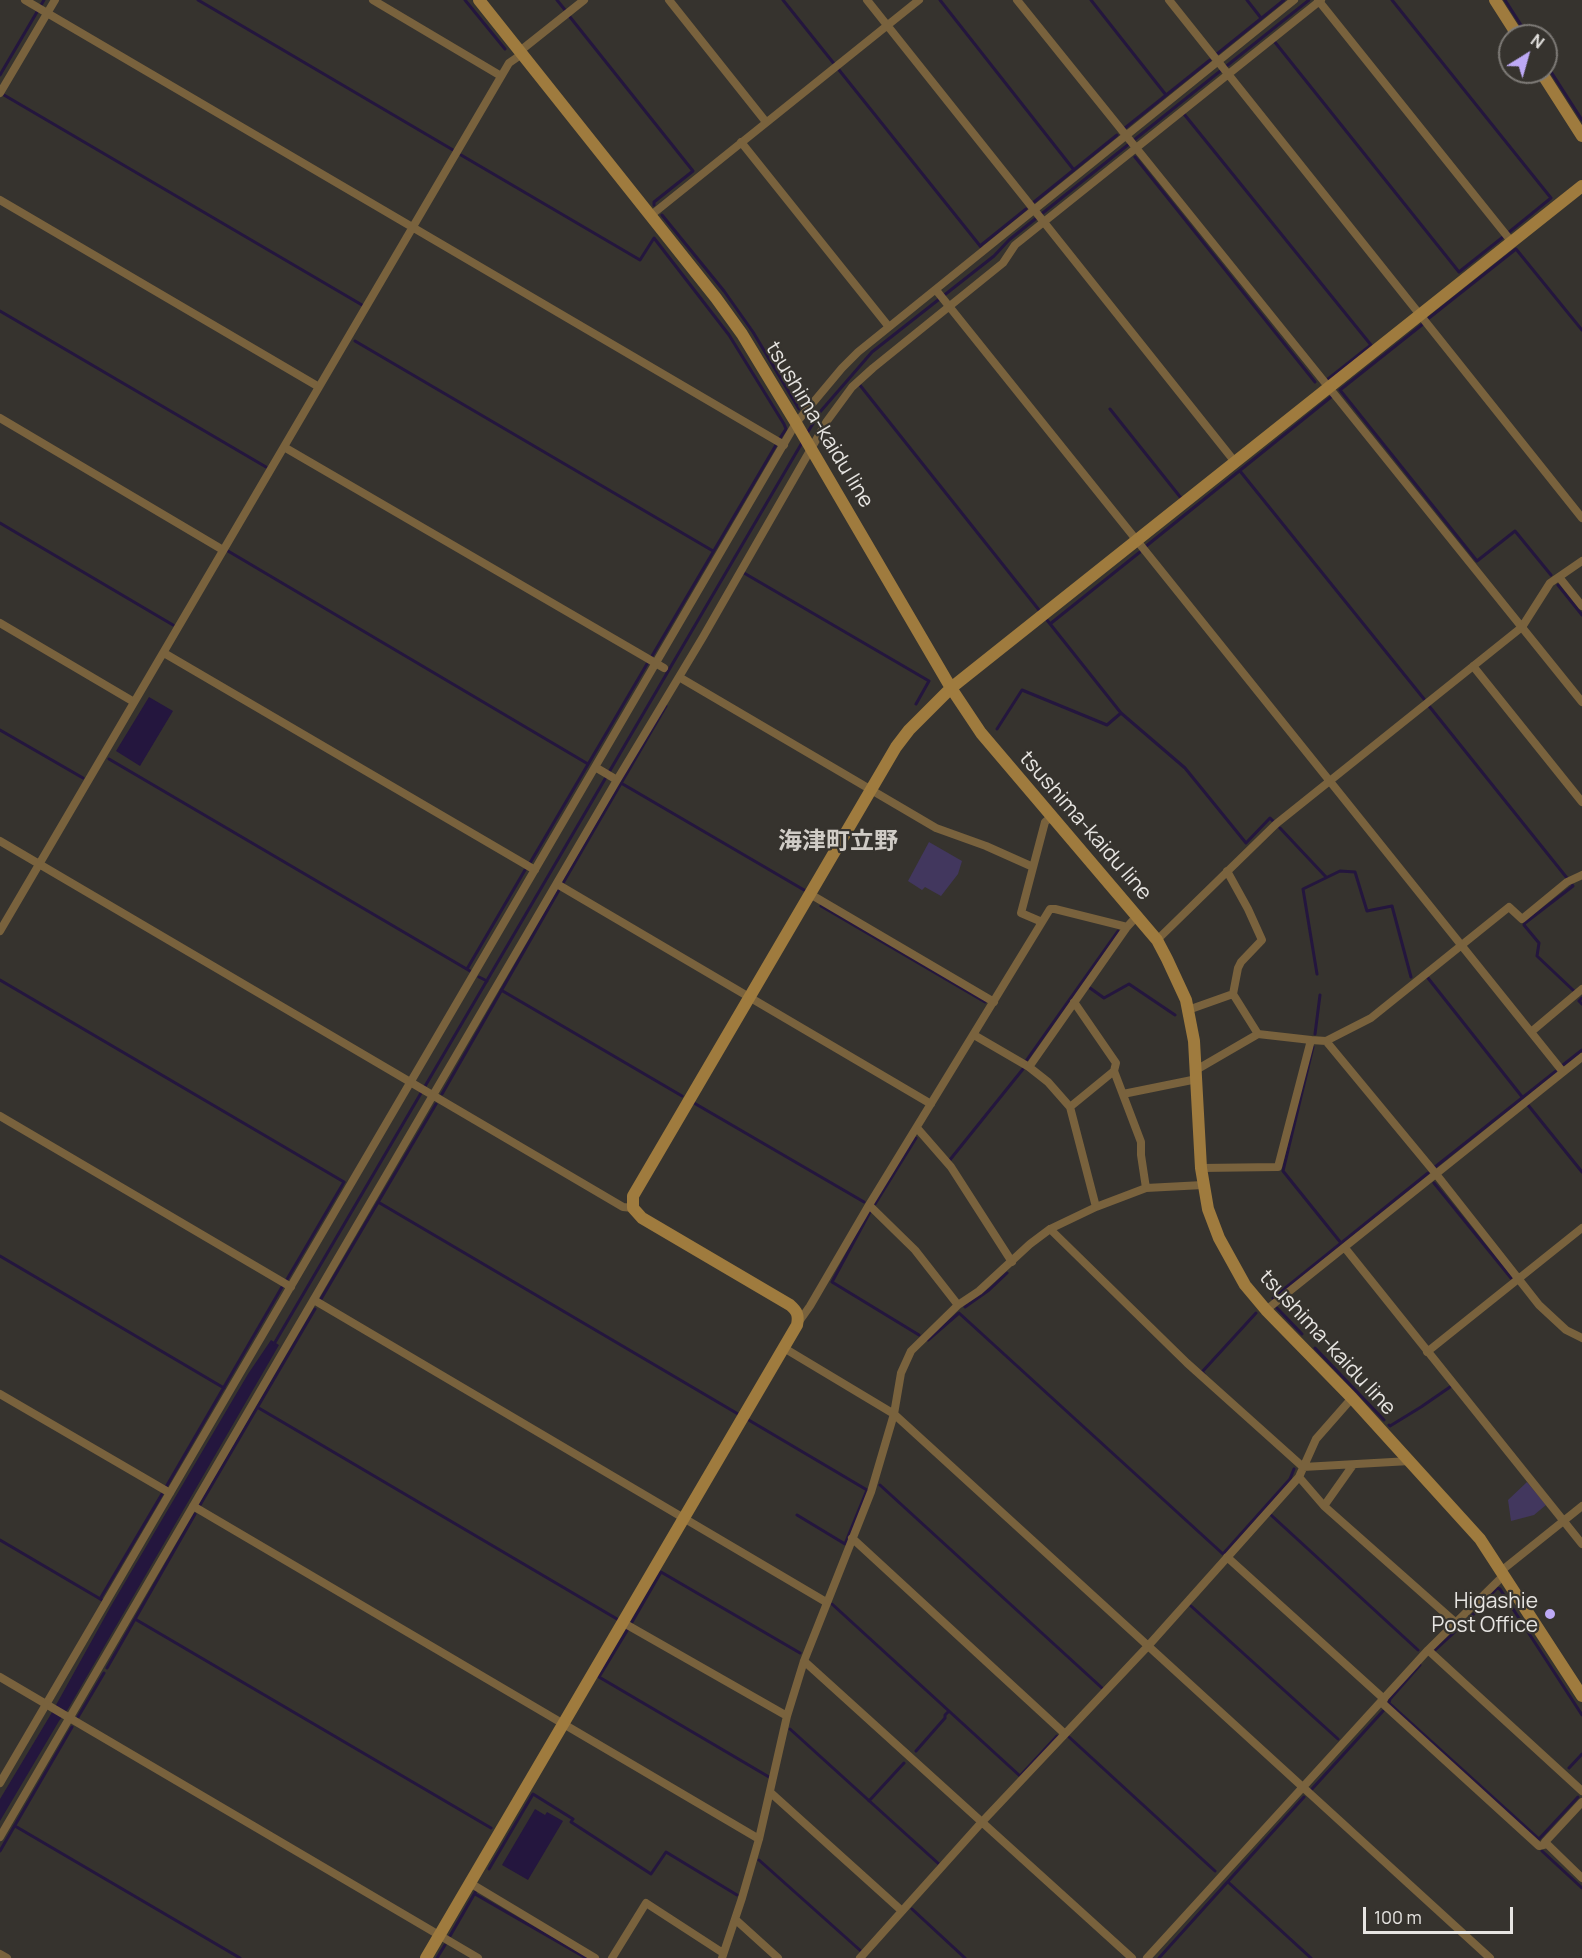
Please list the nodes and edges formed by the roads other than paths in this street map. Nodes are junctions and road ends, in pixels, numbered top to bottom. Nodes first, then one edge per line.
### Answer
1 (25, 0) edge
2 (55, 0) edge
3 (373, 0) edge
4 (478, 0) edge
5 (584, 0) edge
6 (669, 0) edge
7 (867, 0) edge
8 (919, 0) edge
9 (1017, 0) edge
10 (1169, 0) edge
11 (1294, 0) edge
12 (1320, 0) edge
13 (1495, 0) edge
14 (42, 10) junction
15 (1510, 24) edge
16 (887, 25) junction
17 (521, 53) junction
18 (1223, 68) junction
19 (501, 76) junction
20 (1549, 84) edge
21 (0, 93) edge
22 (766, 122) junction
23 (1582, 136) edge
24 (1127, 137) junction
25 (741, 142) junction
26 (1136, 147) junction
27 (1582, 186) edge
28 (0, 200) edge
29 (1035, 211) junction
30 (650, 216) junction
31 (1043, 222) junction
32 (413, 227) junction
33 (1511, 241) junction
34 (937, 291) junction
35 (948, 305) junction
36 (1420, 314) junction
37 (890, 327) junction
38 (319, 387) junction
39 (1329, 387) junction
40 (0, 418) edge
41 (796, 423) junction
42 (784, 445) junction
43 (809, 446) junction
44 (284, 447) junction
45 (1235, 462) junction
46 (1582, 518) edge
47 (1137, 540) junction
48 (223, 550) junction
49 (1582, 561) edge
50 (1559, 577) junction
51 (1582, 606) edge
52 (0, 623) edge
53 (1522, 627) junction
54 (164, 653) junction
55 (660, 666) junction
56 (1473, 666) junction
57 (679, 677) junction
58 (951, 688) junction
59 (134, 702) junction
60 (1582, 702) edge
61 (599, 769) junction
62 (616, 779) junction
63 (1329, 781) junction
64 (871, 790) junction
65 (1582, 802) edge
66 (1051, 817) junction
67 (0, 841) edge
68 (39, 864) junction
69 (1034, 867) junction
70 (535, 870) junction
71 (1227, 871) junction
72 (1582, 875) edge
73 (557, 884) junction
74 (810, 894) junction
75 (1137, 916) junction
76 (1042, 922) junction
77 (1127, 927) junction
78 (0, 931) edge
79 (1157, 940) junction
80 (1460, 945) junction
81 (1582, 989) edge
82 (1233, 994) junction
83 (749, 998) junction
84 (994, 1002) junction
85 (1074, 1002) junction
86 (1188, 1010) junction
87 (1531, 1032) junction
88 (1258, 1034) junction
89 (974, 1035) junction
90 (1311, 1040) junction
91 (1326, 1041) junction
92 (1582, 1057) edge
93 (1029, 1067) junction
94 (1114, 1071) junction
95 (1563, 1072) junction
96 (1197, 1074) junction
97 (414, 1083) junction
98 (432, 1094) junction
99 (1122, 1094) junction
100 (931, 1104) junction
101 (1070, 1107) junction
102 (0, 1116) edge
103 (917, 1128) junction
104 (1201, 1168) junction
105 (1436, 1174) junction
106 (1203, 1185) junction
107 (1146, 1188) junction
108 (869, 1205) junction
109 (1096, 1207) junction
110 (633, 1208) junction
111 (1582, 1228) edge
112 (1050, 1229) junction
113 (1345, 1248) junction
114 (1012, 1262) junction
115 (1519, 1278) junction
116 (291, 1287) junction
117 (314, 1300) junction
118 (958, 1305) junction
119 (1266, 1310) junction
120 (797, 1325) junction
121 (1582, 1338) edge
122 (784, 1348) junction
123 (1427, 1352) junction
124 (0, 1394) edge
125 (1352, 1398) junction
126 (894, 1414) junction
127 (1410, 1461) junction
128 (1353, 1465) junction
129 (1304, 1467) junction
130 (1299, 1477) junction
131 (170, 1494) junction
132 (193, 1506) junction
133 (1324, 1506) junction
134 (1582, 1506) edge
135 (683, 1517) junction
136 (1563, 1521) junction
137 (852, 1538) junction
138 (1582, 1544) edge
139 (1227, 1557) junction
140 (1502, 1573) junction
141 (826, 1602) junction
142 (622, 1622) junction
143 (1455, 1622) junction
144 (1148, 1646) junction
145 (1428, 1650) junction
146 (804, 1661) junction
147 (0, 1677) edge
148 (1582, 1696) edge
149 (1383, 1701) junction
150 (49, 1706) junction
151 (787, 1716) junction
152 (69, 1717) junction
153 (563, 1723) junction
154 (1065, 1734) junction
155 (0, 1783) edge
156 (1304, 1787) junction
157 (1582, 1791) edge
158 (771, 1793) junction
159 (1582, 1802) edge
160 (981, 1823) junction
161 (0, 1837) edge
162 (759, 1839) junction
163 (1547, 1844) junction
164 (1582, 1878) edge
165 (470, 1883) junction
166 (902, 1911) junction
167 (736, 1920) junction
168 (439, 1935) junction
169 (0, 1954) edge
170 (723, 1956) edge
171 (7, 1958) edge
172 (426, 1958) edge
173 (478, 1958) edge
174 (595, 1958) edge
175 (612, 1958) edge
176 (778, 1958) edge
177 (860, 1958) edge
178 (1132, 1958) edge
179 (1148, 1958) edge
180 (1490, 1958) edge

1 - 14 street
2 - 14 street
3 - 19 street
4 - 17 street, tsushima-kaidu line
5 - 17 street
6 - 22 street
7 - 16 street
8 - 16 street
9 - 24 street
10 - 18 street
11 - 18 street
12 - 18 street
12 - 33 street
13 - 15 street
14 - 21 street
14 - 32 street
16 - 22 street
16 - 29 street
17 - 19 street
17 - 30 street, tsushima-kaidu line
18 - 24 street
18 - 26 street
18 - 36 street
19 - 32 street
20 - 23 street
22 - 25 street
24 - 26 street
24 - 29 street
25 - 30 street
25 - 37 street
26 - 31 street
26 - 39 street
27 - 33 street
28 - 38 street
29 - 31 street
29 - 34 street
30 - 41 street, tsushima-kaidu line
31 - 35 street
31 - 45 street
32 - 38 street
32 - 42 street
33 - 36 street
34 - 35 street
34 - 37 street
35 - 43 street
35 - 47 street
36 - 39 street
36 - 46 street
37 - 41 street
38 - 44 street
39 - 45 street
39 - 53 street
40 - 48 street
41 - 42 street
41 - 43 street, tsushima-kaidu line
42 - 55 street
43 - 57 street
43 - 58 street, tsushima-kaidu line
44 - 48 street
44 - 55 street
45 - 47 street
47 - 58 street
47 - 63 street
48 - 54 street
49 - 50 street
50 - 51 street
50 - 53 street
52 - 59 street
53 - 56 street
53 - 60 street
54 - 59 street
54 - 70 street
55 - 61 street
56 - 63 street
56 - 65 street
57 - 62 street
57 - 64 street
58 - 64 street
58 - 66 street, tsushima-kaidu line
59 - 68 street
61 - 62 street
61 - 70 street
62 - 73 street
63 - 71 street
63 - 80 street
64 - 69 street
64 - 74 street
66 - 69 street
66 - 75 street, tsushima-kaidu line
67 - 68 street
68 - 78 street
68 - 97 street
69 - 76 street
70 - 97 street
71 - 79 street
71 - 82 street
72 - 80 street
73 - 83 street
73 - 98 street
74 - 83 street
74 - 84 street
75 - 77 street
75 - 79 street, tsushima-kaidu line
76 - 77 street
76 - 84 street
77 - 85 street
79 - 86 street, tsushima-kaidu line
80 - 87 street
80 - 91 street
81 - 87 street
82 - 86 street
82 - 88 street
83 - 100 street
83 - 110 street
84 - 89 street
85 - 93 street
85 - 94 street
86 - 96 street, tsushima-kaidu line
87 - 95 street
88 - 90 street
88 - 96 street
89 - 93 street
89 - 100 street
90 - 91 street
90 - 104 street
91 - 105 street
92 - 95 street
93 - 101 street
94 - 99 street
94 - 101 street
95 - 105 street
96 - 99 street
96 - 104 street, tsushima-kaidu line
97 - 98 street
97 - 116 street
98 - 110 street
98 - 117 street
99 - 107 street
100 - 103 street
101 - 109 street
102 - 116 street
103 - 108 street
103 - 114 street
104 - 106 street, tsushima-kaidu line
105 - 113 street
105 - 115 street
106 - 107 street
106 - 119 street, tsushima-kaidu line
107 - 109 street
108 - 118 street
108 - 120 street
109 - 112 street
110 - 120 street
111 - 115 street
112 - 114 street
112 - 129 street
113 - 119 street
113 - 123 street
114 - 118 street
115 - 121 street
115 - 123 street
116 - 131 street
117 - 132 street
117 - 135 street
118 - 126 street
119 - 125 street, tsushima-kaidu line
120 - 122 street
122 - 126 street
122 - 135 street
123 - 136 street
124 - 131 street
125 - 127 street, tsushima-kaidu line
125 - 129 street
126 - 137 street
126 - 144 street
127 - 128 street
127 - 140 street, tsushima-kaidu line
128 - 129 street
128 - 133 street
129 - 130 street
130 - 133 street
130 - 139 street
131 - 150 street
132 - 152 street
132 - 153 street
133 - 143 street
134 - 136 street
135 - 141 street
135 - 142 street
136 - 138 street
136 - 140 street
137 - 141 street
137 - 154 street
139 - 144 street
139 - 149 street
140 - 143 street
140 - 148 street, tsushima-kaidu line
141 - 146 street
142 - 151 street
142 - 153 street
143 - 145 street
144 - 154 street
144 - 156 street
145 - 149 street
145 - 157 street
146 - 151 street
146 - 160 street
147 - 150 street
149 - 156 street
149 - 163 street
150 - 152 street
150 - 155 street
151 - 158 street
152 - 161 street
152 - 168 street
153 - 162 street
153 - 165 street
154 - 160 street
156 - 179 street
156 - 180 street
158 - 162 street
158 - 166 street
159 - 163 street
160 - 166 street
160 - 178 street
162 - 167 street
163 - 164 street
165 - 168 street
165 - 174 street
166 - 177 street
167 - 170 street
167 - 176 street
168 - 172 street
168 - 173 street
169 - 171 street
170 - 175 street

